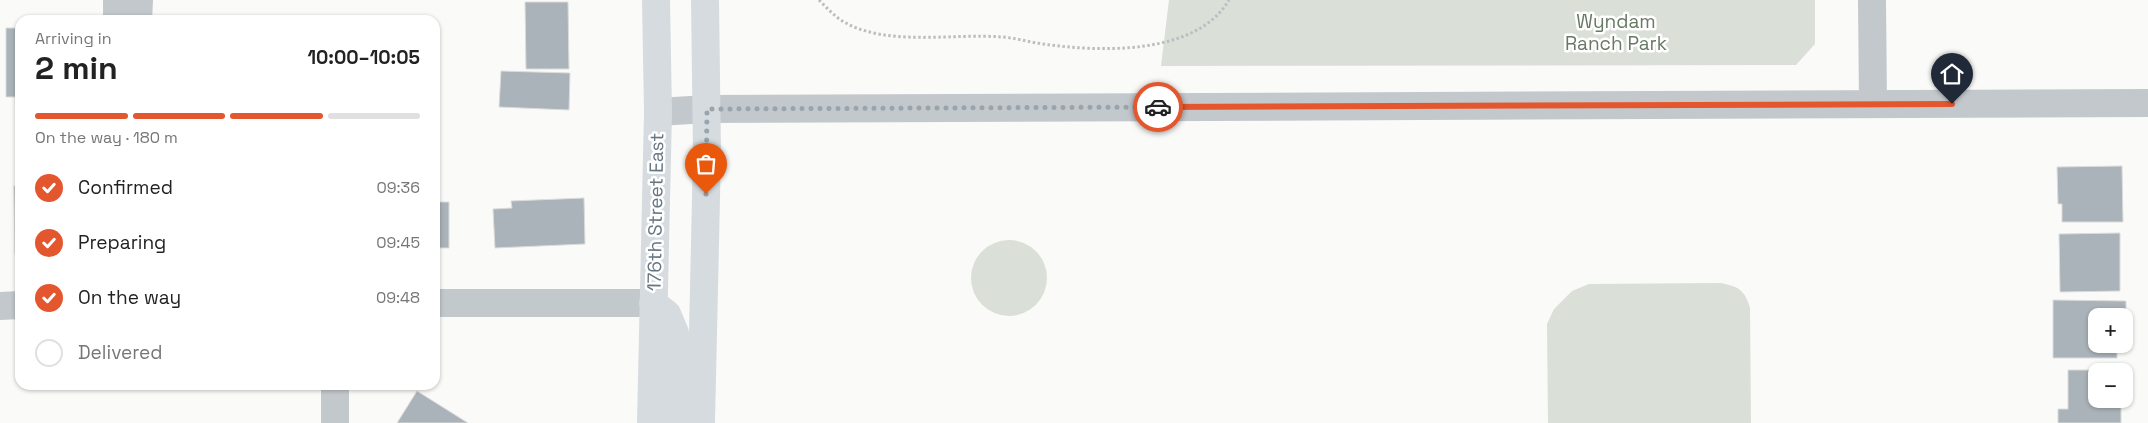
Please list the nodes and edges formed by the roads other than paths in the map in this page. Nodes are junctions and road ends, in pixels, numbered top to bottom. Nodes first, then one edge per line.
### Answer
1 (117, 0) edge
2 (139, 0) edge
3 (656, 0) edge
4 (705, 0) edge
5 (1872, 0) edge
6 (117, 15) edge
7 (138, 15) edge
8 (2148, 102) edge
9 (1873, 104) junction
10 (707, 109) junction
11 (658, 112) junction
12 (440, 303) edge
13 (653, 303) junction
14 (15, 305) edge
15 (0, 306) edge
16 (335, 390) edge
17 (335, 423) edge
18 (651, 423) edge
19 (676, 423) edge
20 (701, 423) edge

1 - 6 street
2 - 7 street
3 - 11 main road, 176th Street East
4 - 10 main road
5 - 9 street
8 - 9 street
9 - 10 street
10 - 11 street
10 - 20 main road
11 - 13 main road, 176th Street East
12 - 13 street
13 - 18 main road, 176th Street East
13 - 19 main road
14 - 15 street
16 - 17 street

